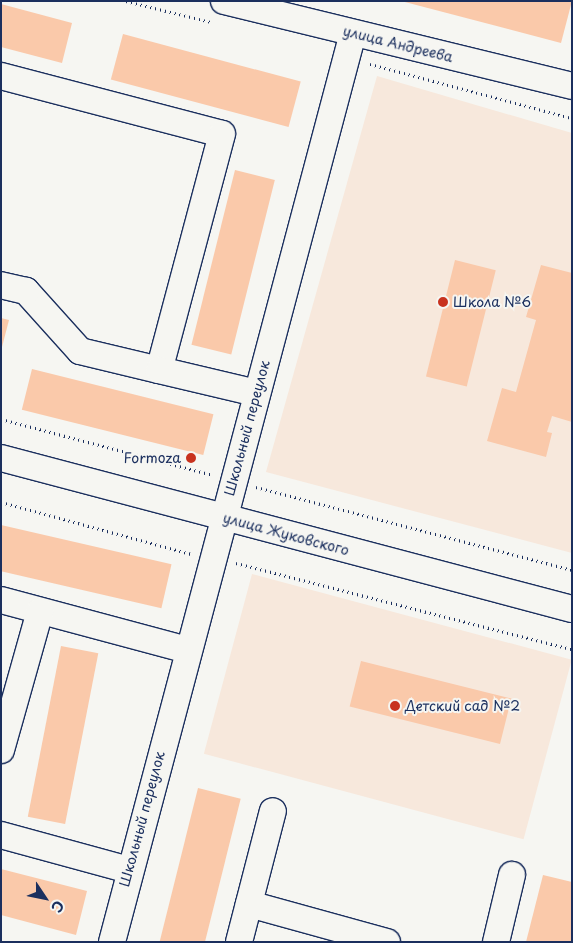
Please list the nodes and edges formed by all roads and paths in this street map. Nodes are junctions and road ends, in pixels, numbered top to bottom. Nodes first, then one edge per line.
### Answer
1 (224, 1) edge
2 (353, 33) junction
3 (1, 76) edge
4 (572, 86) edge
5 (1, 285) edge
6 (159, 370) junction
7 (256, 393) junction
8 (1, 419) edge
9 (1, 458) edge
10 (233, 480) junction
11 (1, 502) edge
12 (223, 518) junction
13 (212, 560) junction
14 (572, 570) edge
15 (1, 600) edge
16 (572, 609) edge
17 (40, 610) junction
18 (572, 649) edge
19 (188, 650) junction
20 (1, 750) edge
21 (273, 811) dead end
22 (1, 835) edge
23 (129, 870) junction
24 (512, 875) dead end
25 (249, 904) junction
26 (111, 940) edge
27 (239, 942) edge
28 (387, 942) edge
29 (496, 942) edge

1 - 2 street, улица Андреева
2 - 4 street, улица Андреева
2 - 7 street, Школьный переулок
3 - 6 street
5 - 6 street
6 - 7 street
7 - 10 street, Школьный переулок
8 - 10 path
9 - 12 street, улица Жуковского
10 - 12 street, Школьный переулок
10 - 14 path
11 - 13 path
12 - 13 street, Школьный переулок
12 - 16 street, улица Жуковского
13 - 18 path
13 - 19 street, Школьный переулок
15 - 17 street
17 - 19 street
17 - 20 street
19 - 23 street, Школьный переулок
21 - 25 street
22 - 23 street
23 - 26 street, Школьный переулок
24 - 29 street
25 - 27 street
25 - 28 street

